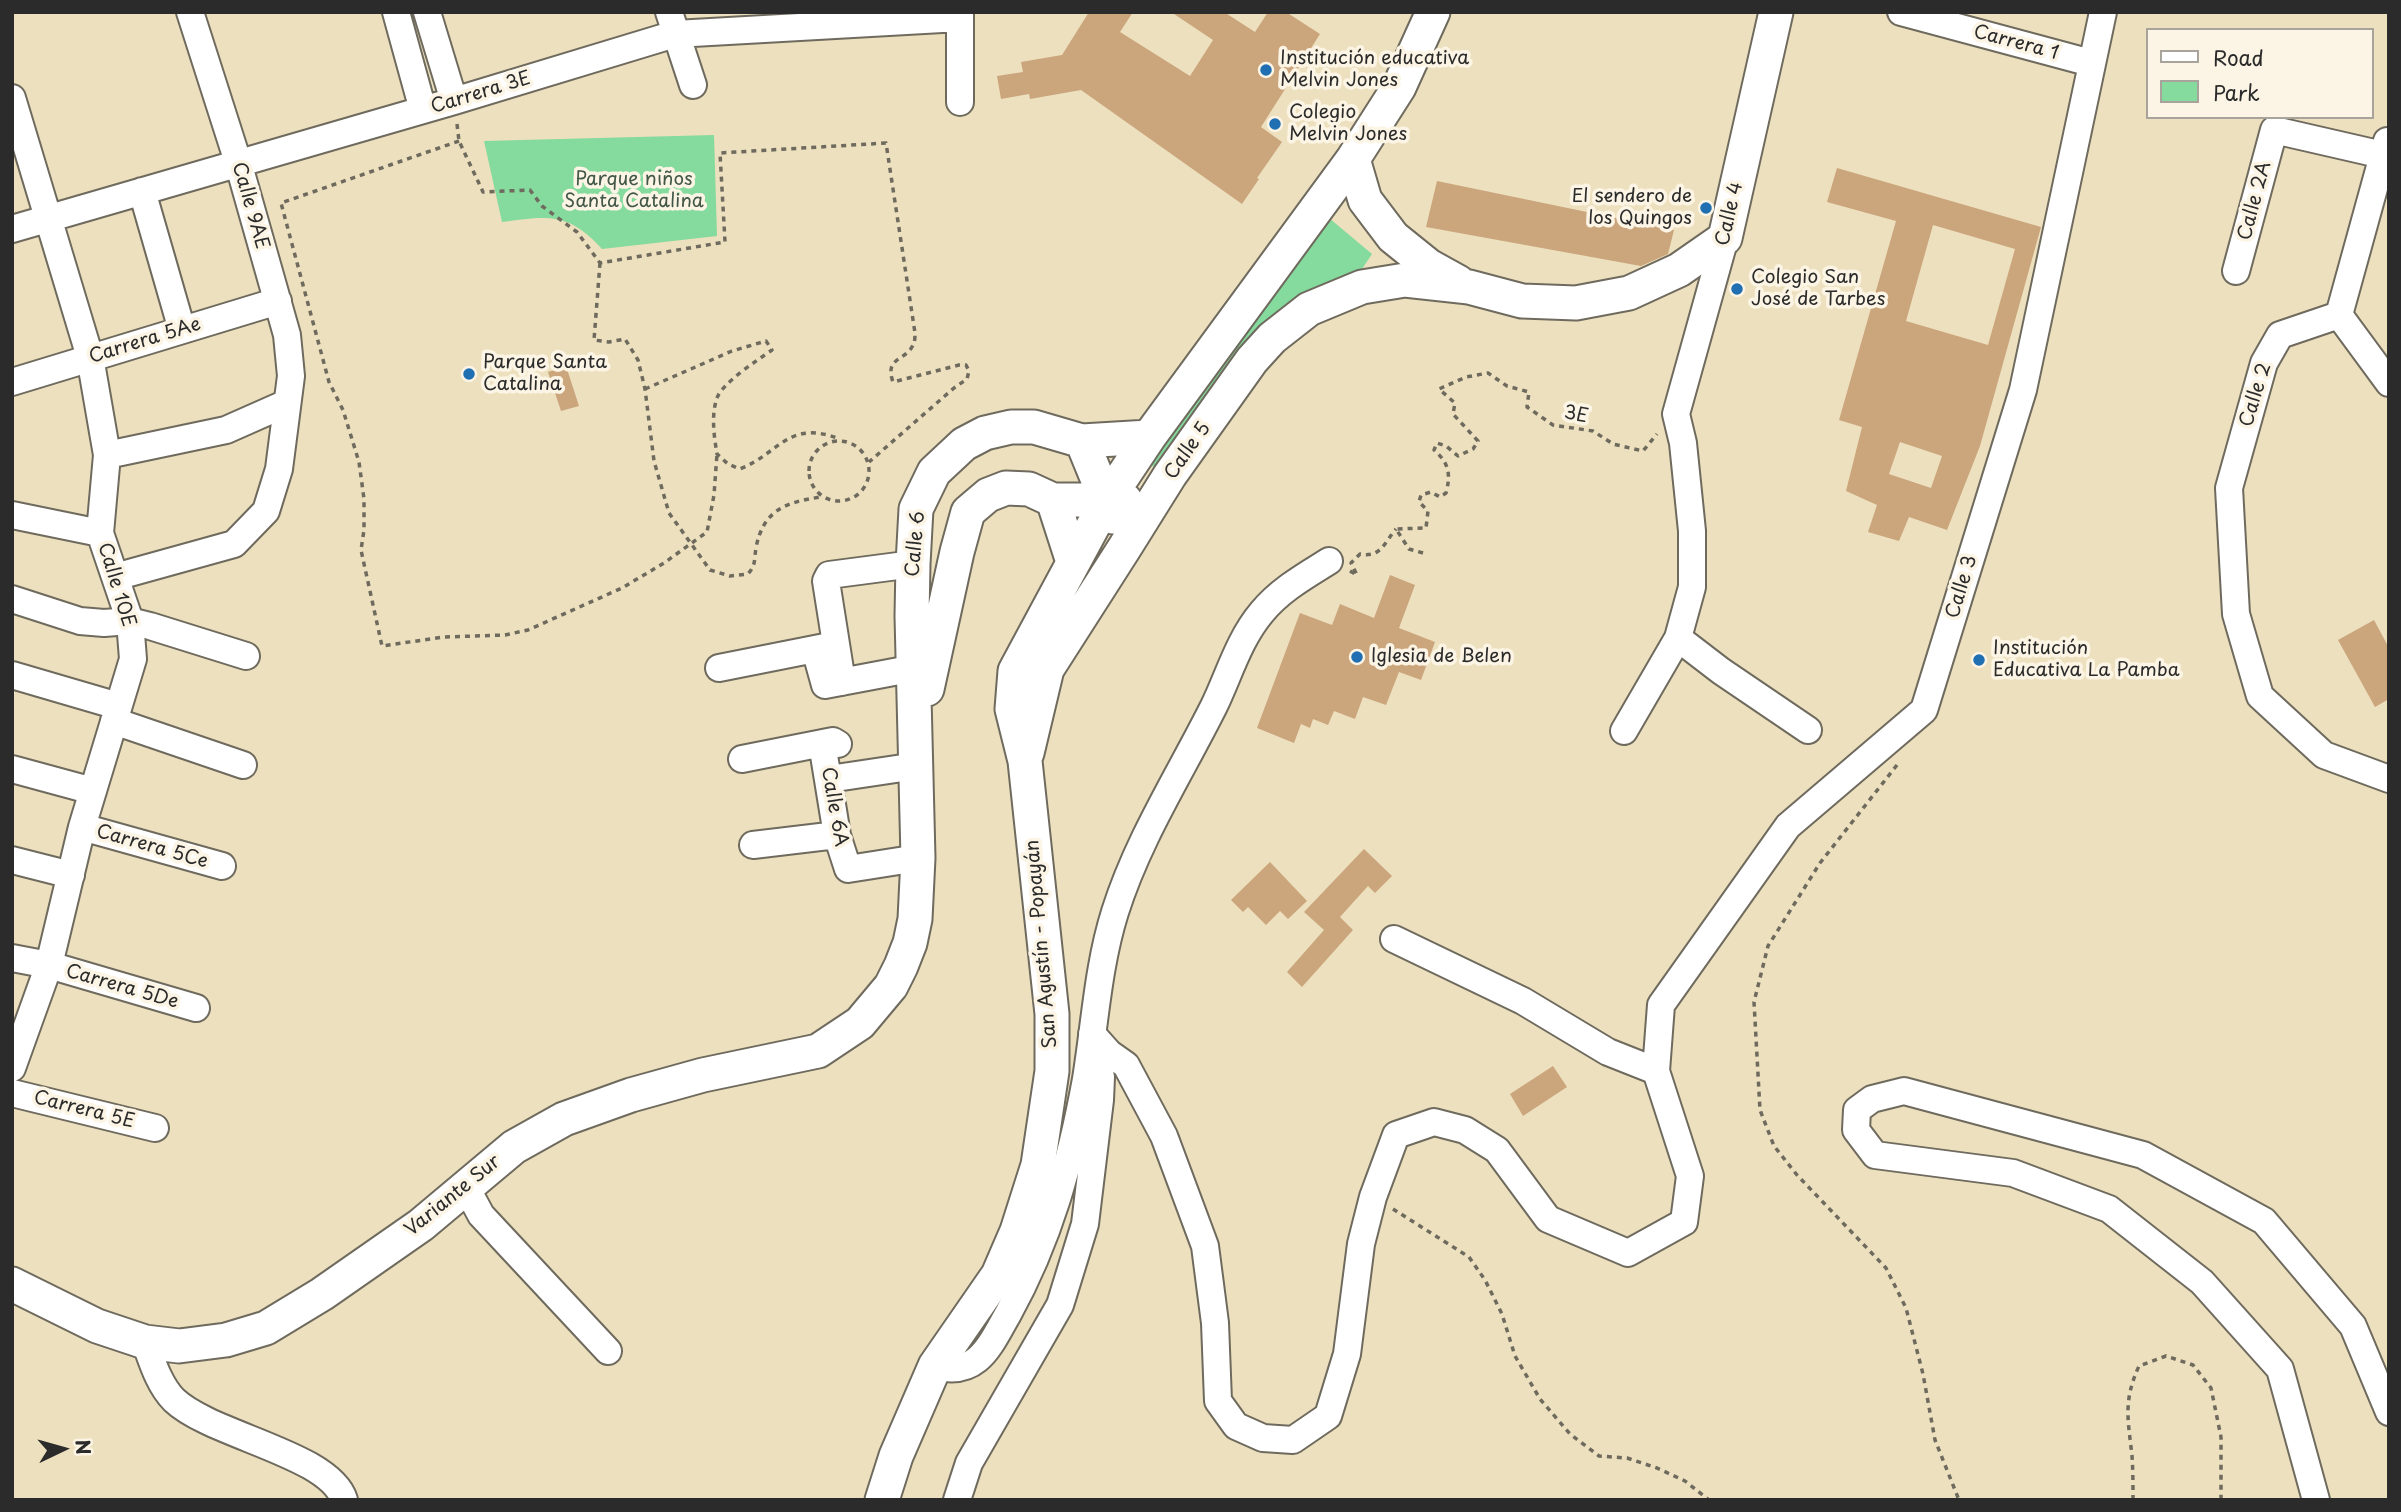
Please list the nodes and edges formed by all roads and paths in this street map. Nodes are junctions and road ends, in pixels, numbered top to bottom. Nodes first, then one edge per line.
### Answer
1 (190, 12) edge
2 (396, 12) edge
3 (427, 12) edge
4 (1433, 12) edge
5 (1776, 12) edge
6 (1901, 12) edge
7 (2103, 12) edge
8 (960, 15) edge
9 (672, 23) edge
10 (2091, 63) junction
11 (693, 85) dead end
12 (12, 97) edge
13 (454, 102) junction
14 (960, 102) dead end
15 (423, 110) junction
16 (459, 141) junction
17 (1353, 159) junction
18 (238, 162) junction
19 (142, 191) junction
20 (49, 218) junction
21 (12, 229) edge
22 (1725, 238) junction
23 (600, 263) junction
24 (2236, 271) dead end
25 (1469, 287) junction
26 (278, 301) junction
27 (2339, 315) junction
28 (182, 330) junction
29 (90, 357) junction
30 (12, 382) edge
31 (2389, 383) edge
32 (645, 389) junction
33 (287, 402) junction
34 (1676, 414) junction
35 (1149, 437) junction
36 (840, 439) junction
37 (1082, 441) junction
38 (717, 454) junction
39 (107, 455) junction
40 (869, 462) junction
41 (821, 497) junction
42 (1053, 500) junction
43 (1107, 500) junction
44 (1156, 500) junction
45 (12, 515) edge
46 (1396, 529) junction
47 (100, 533) junction
48 (690, 542) junction
49 (1125, 547) junction
50 (1423, 553) dead end
51 (1329, 561) joint
52 (1073, 562) junction
53 (913, 564) junction
54 (115, 578) junction
55 (12, 599) edge
56 (130, 621) junction
57 (1678, 638) junction
58 (825, 647) junction
59 (246, 656) dead end
60 (719, 668) dead end
61 (915, 668) junction
62 (12, 675) edge
63 (116, 714) junction
64 (1808, 730) dead end
65 (1624, 731) dead end
66 (916, 754) junction
67 (742, 759) dead end
68 (1025, 761) junction
69 (243, 765) dead end
70 (12, 769) edge
71 (837, 778) junction
72 (2389, 779) edge
73 (93, 791) junction
74 (82, 827) junction
75 (837, 835) junction
76 (753, 845) dead end
77 (918, 858) junction
78 (12, 860) edge
79 (222, 866) dead end
80 (71, 876) junction
81 (1394, 939) dead end
82 (12, 958) edge
83 (49, 965) junction
84 (891, 986) joint
85 (196, 1008) dead end
86 (1092, 1034) junction
87 (12, 1068) edge
88 (1656, 1071) junction
89 (12, 1093) edge
90 (155, 1128) dead end
91 (466, 1188) junction
92 (1373, 1197) junction
93 (12, 1284) edge
94 (145, 1342) junction
95 (608, 1351) dead end
96 (935, 1366) junction
97 (2389, 1412) edge
98 (344, 1500) edge
99 (882, 1500) edge
100 (957, 1500) edge
101 (1709, 1500) edge
102 (2133, 1500) edge
103 (2221, 1500) edge
104 (2316, 1500) edge

1 - 18 street, Calle 9AE
2 - 15 street
3 - 13 street
4 - 17 main road, Calle 5
5 - 22 main road, Calle 4
6 - 10 street, Carrera 1
7 - 10 street, Calle 3
8 - 9 street, Carrera 3E
8 - 14 street
9 - 11 street
9 - 13 street, Carrera 3E
10 - 88 street, Calle 3
12 - 20 street, Calle 10E
13 - 15 street, Carrera 3E
13 - 16 path
15 - 18 street, Carrera 3E
16 - 23 path
16 - 48 path
17 - 25 main road
17 - 35 main road, Calle 5
18 - 19 street, Carrera 3E
18 - 26 street, Calle 9AE
19 - 20 street, Carrera 3E
19 - 28 street
20 - 21 street, Carrera 3E
20 - 29 street, Calle 10E
22 - 25 main road
22 - 34 street, Calle 4
23 - 32 path
23 - 40 path
24 - 27 street, Calle 2A
25 - 44 main road, Calle 5
26 - 28 street, Carrera 5Ae
26 - 33 street, Calle 9AE
27 - 31 street
27 - 72 street, Calle 2
28 - 29 street, Carrera 5Ae
29 - 30 street, Carrera 5Ae
29 - 39 street, Calle 10E
32 - 38 path
32 - 48 path
33 - 39 street
33 - 54 street, Calle 9AE
34 - 46 path, 3E
34 - 57 street
35 - 37 main road, Calle 6
35 - 43 main road, Calle 5
36 - 38 path
36 - 40 path
36 - 41 path
37 - 43 main road
37 - 53 main road, Calle 6
38 - 48 path
39 - 47 street, Calle 10E
40 - 41 path
41 - 48 path
42 - 43 main road, Calle 6
42 - 52 main road
42 - 66 main road, Calle 6
43 - 44 main road, Calle 6
43 - 49 main road
43 - 52 main road, San Agustín - Popayán
44 - 49 main road, Calle 5
45 - 47 street
46 - 50 path
46 - 51 path
47 - 54 street, Calle 10E
49 - 68 main road, Calle 5
51 - 86 street
52 - 68 main road, San Agustín - Popayán
53 - 58 street
53 - 61 main road, Calle 6
54 - 56 street, Calle 10E
55 - 56 street
56 - 59 street
56 - 63 street, Calle 10E
57 - 64 street
57 - 65 street
58 - 60 street
58 - 61 street
61 - 66 main road, Calle 6
62 - 63 street
63 - 69 street
63 - 73 street, Calle 10E
66 - 71 street
66 - 77 main road, Calle 6
67 - 71 street, Calle 6A
68 - 96 main road, San Agustín - Popayán
70 - 73 street
71 - 75 street, Calle 6A
73 - 74 street, Calle 10E
74 - 79 street, Carrera 5Ce
74 - 80 street, Calle 10E
75 - 76 street
75 - 77 street, Calle 6A
77 - 84 main road, Calle 6
78 - 80 street
80 - 83 street, Calle 10E
81 - 88 street
82 - 83 street, Carrera 5De
83 - 85 street, Carrera 5De
83 - 87 street, Calle 10E
84 - 91 main road, Variante Sur
86 - 92 street
86 - 96 street
86 - 100 street
88 - 92 street
89 - 90 street, Carrera 5E
91 - 94 main road, Variante Sur
91 - 95 street
92 - 101 path
93 - 94 main road, Variante Sur
94 - 98 street
96 - 99 main road, San Agustín - Popayán
97 - 104 street
102 - 103 path

